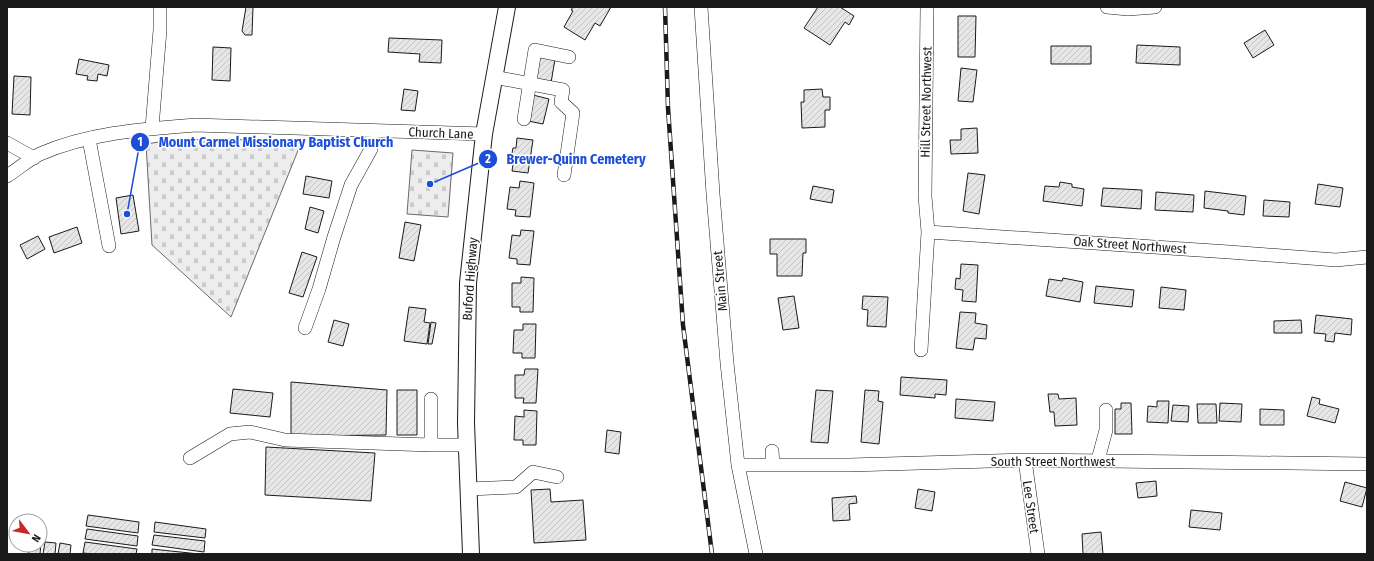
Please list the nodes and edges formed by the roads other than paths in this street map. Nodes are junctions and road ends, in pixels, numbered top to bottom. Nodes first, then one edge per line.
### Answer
1 (160, 7) edge
2 (507, 7) edge
3 (701, 7) edge
4 (928, 7) edge
5 (1107, 7) edge
6 (1155, 7) edge
7 (568, 57) dead end
8 (494, 77) junction
9 (530, 84) junction
10 (524, 119) dead end
11 (152, 128) junction
12 (373, 131) junction
13 (484, 134) junction
14 (89, 139) junction
15 (7, 143) edge
16 (34, 158) junction
17 (564, 175) dead end
18 (7, 176) edge
19 (928, 232) junction
20 (109, 246) dead end
21 (1367, 257) edge
22 (305, 328) dead end
23 (920, 350) dead end
24 (431, 399) dead end
25 (1106, 410) dead end
26 (431, 445) junction
27 (466, 445) junction
28 (772, 451) dead end
29 (190, 458) dead end
30 (1025, 460) junction
31 (1098, 460) junction
32 (1367, 464) edge
33 (738, 465) junction
34 (773, 465) junction
35 (557, 477) dead end
36 (468, 489) junction
37 (471, 554) edge
38 (756, 554) edge
39 (1038, 554) edge

1 - 11 street
2 - 8 main road, Buford Highway
3 - 33 street, Main Street
4 - 19 street, Hill Street Northwest
5 - 6 street
7 - 9 street
8 - 9 street
8 - 13 main road, Buford Highway
9 - 10 street
9 - 17 street
11 - 12 street, Church Lane
11 - 14 street, Church Lane
12 - 13 street, Church Lane
12 - 22 street
13 - 27 main road, Buford Highway
14 - 16 street, Church Lane
14 - 20 street
15 - 16 street
16 - 18 street, Church Lane
19 - 21 street, Oak Street Northwest
19 - 23 street
24 - 26 street
25 - 31 street
26 - 27 street
26 - 29 street
27 - 36 main road, Buford Highway
28 - 34 street
30 - 31 street, South Street Northwest
30 - 34 street, South Street Northwest
30 - 39 street, Lee Street
31 - 32 street, South Street Northwest
33 - 34 street, South Street Northwest
33 - 38 street, Main Street
35 - 36 street
36 - 37 main road, Buford Highway

